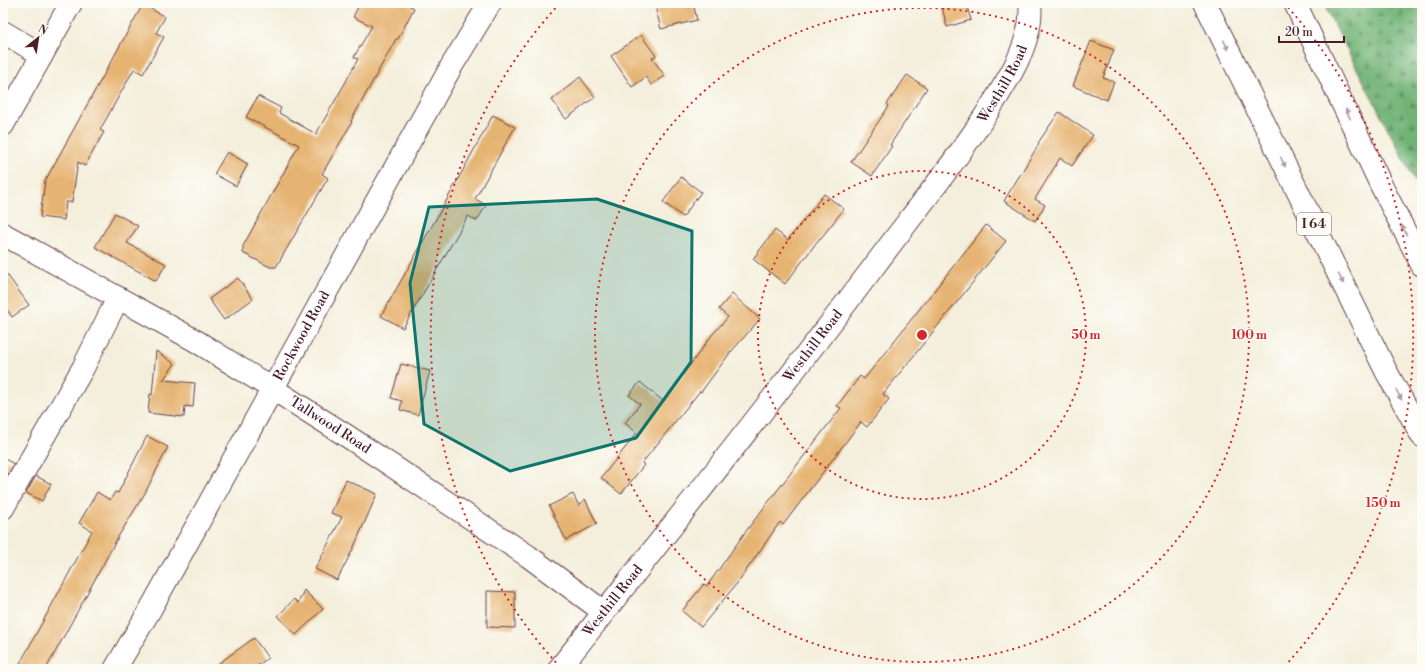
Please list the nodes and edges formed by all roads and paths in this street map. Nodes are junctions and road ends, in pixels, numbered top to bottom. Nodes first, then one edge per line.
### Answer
1 (72, 3) edge
2 (490, 3) edge
3 (1030, 3) edge
4 (1206, 3) edge
5 (1295, 3) edge
6 (3, 32) edge
7 (42, 55) junction
8 (3, 125) edge
9 (3, 234) edge
10 (1422, 265) edge
11 (118, 298) junction
12 (273, 389) junction
13 (1422, 436) edge
14 (3, 508) edge
15 (604, 612) junction
16 (115, 669) edge
17 (558, 669) edge

1 - 7 main road
2 - 12 main road, Rockwood Road
3 - 15 main road, Westhill Road
4 -> 13 main road, I 64
10 -> 5 main road
6 - 7 main road
7 - 8 main road
9 - 11 main road, Tallwood Road
11 - 12 main road, Tallwood Road
11 - 14 main road
12 - 15 main road, Tallwood Road
12 - 16 main road, Rockwood Road
15 - 17 main road, Westhill Road

